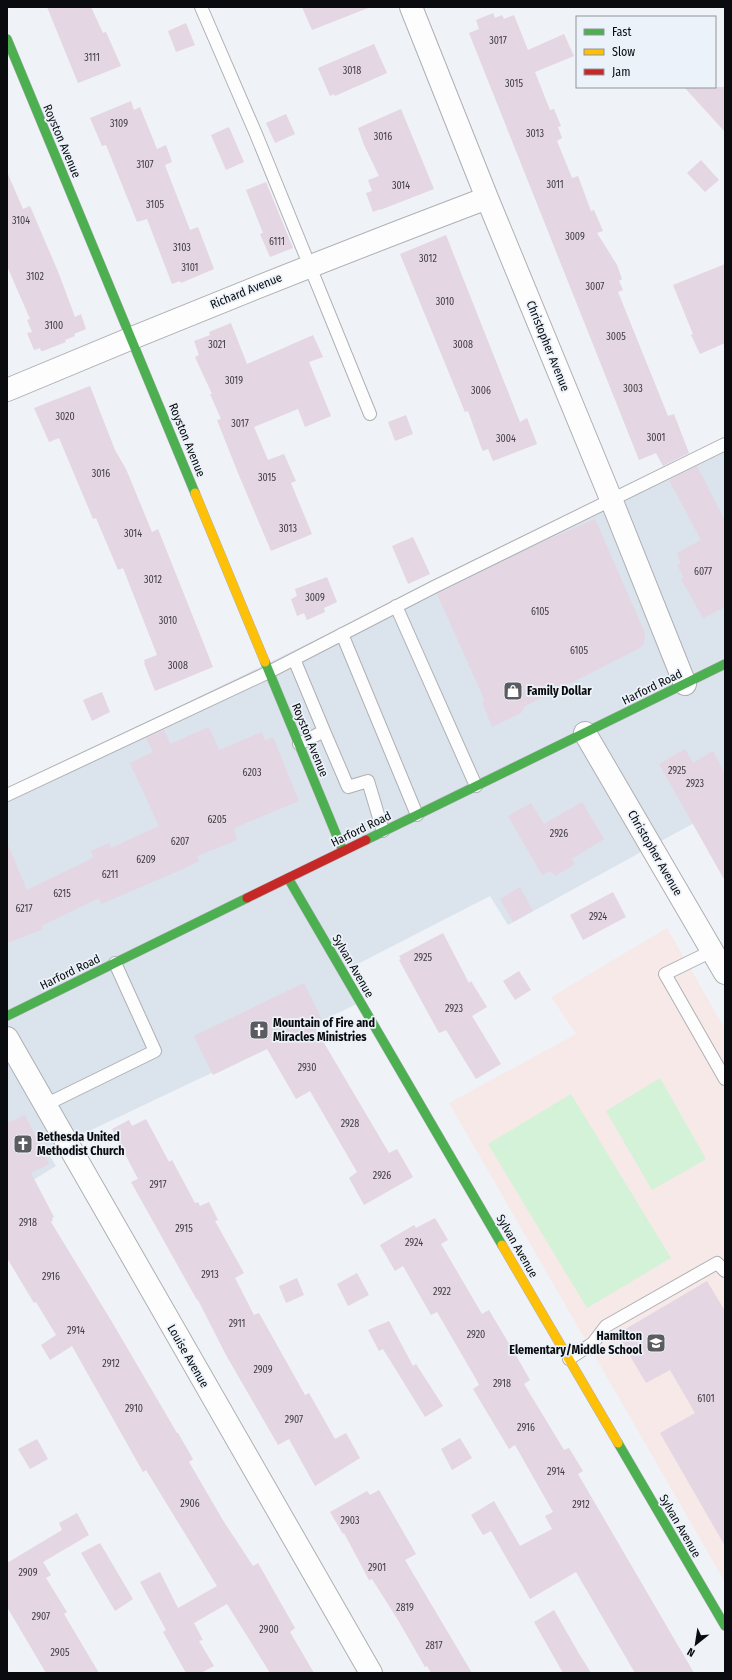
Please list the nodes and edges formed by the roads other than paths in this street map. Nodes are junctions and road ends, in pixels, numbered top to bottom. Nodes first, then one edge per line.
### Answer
1 (201, 7) edge
2 (413, 8) edge
3 (7, 39) edge
4 (487, 198) junction
5 (309, 266) junction
6 (131, 337) junction
7 (7, 390) edge
8 (370, 414) dead end
9 (725, 444) edge
10 (611, 499) junction
11 (396, 606) junction
12 (342, 634) junction
13 (294, 659) junction
14 (725, 664) edge
15 (269, 672) junction
16 (685, 684) junction
17 (324, 731) junction
18 (585, 733) junction
19 (299, 744) junction
20 (476, 786) junction
21 (7, 795) edge
22 (416, 815) junction
23 (383, 832) junction
24 (343, 851) junction
25 (288, 878) junction
26 (712, 951) junction
27 (115, 963) junction
28 (725, 973) edge
29 (7, 1016) edge
30 (7, 1038) edge
31 (725, 1079) edge
32 (45, 1105) junction
33 (725, 1271) edge
34 (569, 1359) junction
35 (725, 1626) edge
36 (371, 1673) edge

1 - 5 lane
2 - 4 street, Christopher Avenue
3 - 6 street, Royston Avenue
4 - 5 street, Richard Avenue
4 - 10 street, Christopher Avenue
5 - 6 street, Richard Avenue
5 - 8 lane
6 - 7 street, Richard Avenue
6 - 15 street, Royston Avenue
9 - 10 lane
10 - 11 lane
10 - 16 street, Christopher Avenue
11 - 12 lane
11 - 20 lane
12 - 13 lane
12 - 22 lane
13 - 15 lane
13 - 17 lane
14 - 16 street, Harford Road
15 - 19 street, Royston Avenue
15 - 21 lane
16 - 18 street, Harford Road
17 - 19 lane
17 - 23 lane
18 - 20 street, Harford Road
18 - 26 street, Christopher Avenue
19 - 24 street, Royston Avenue
20 - 22 street, Harford Road
22 - 23 street, Harford Road
23 - 24 street, Harford Road
24 - 25 street, Harford Road
25 - 27 street, Harford Road
25 - 34 street, Sylvan Avenue
26 - 28 street, Christopher Avenue
26 - 31 lane
27 - 29 street, Harford Road
27 - 32 lane
30 - 32 street, Louise Avenue
32 - 36 street, Louise Avenue
33 - 34 lane
34 - 35 street, Sylvan Avenue

